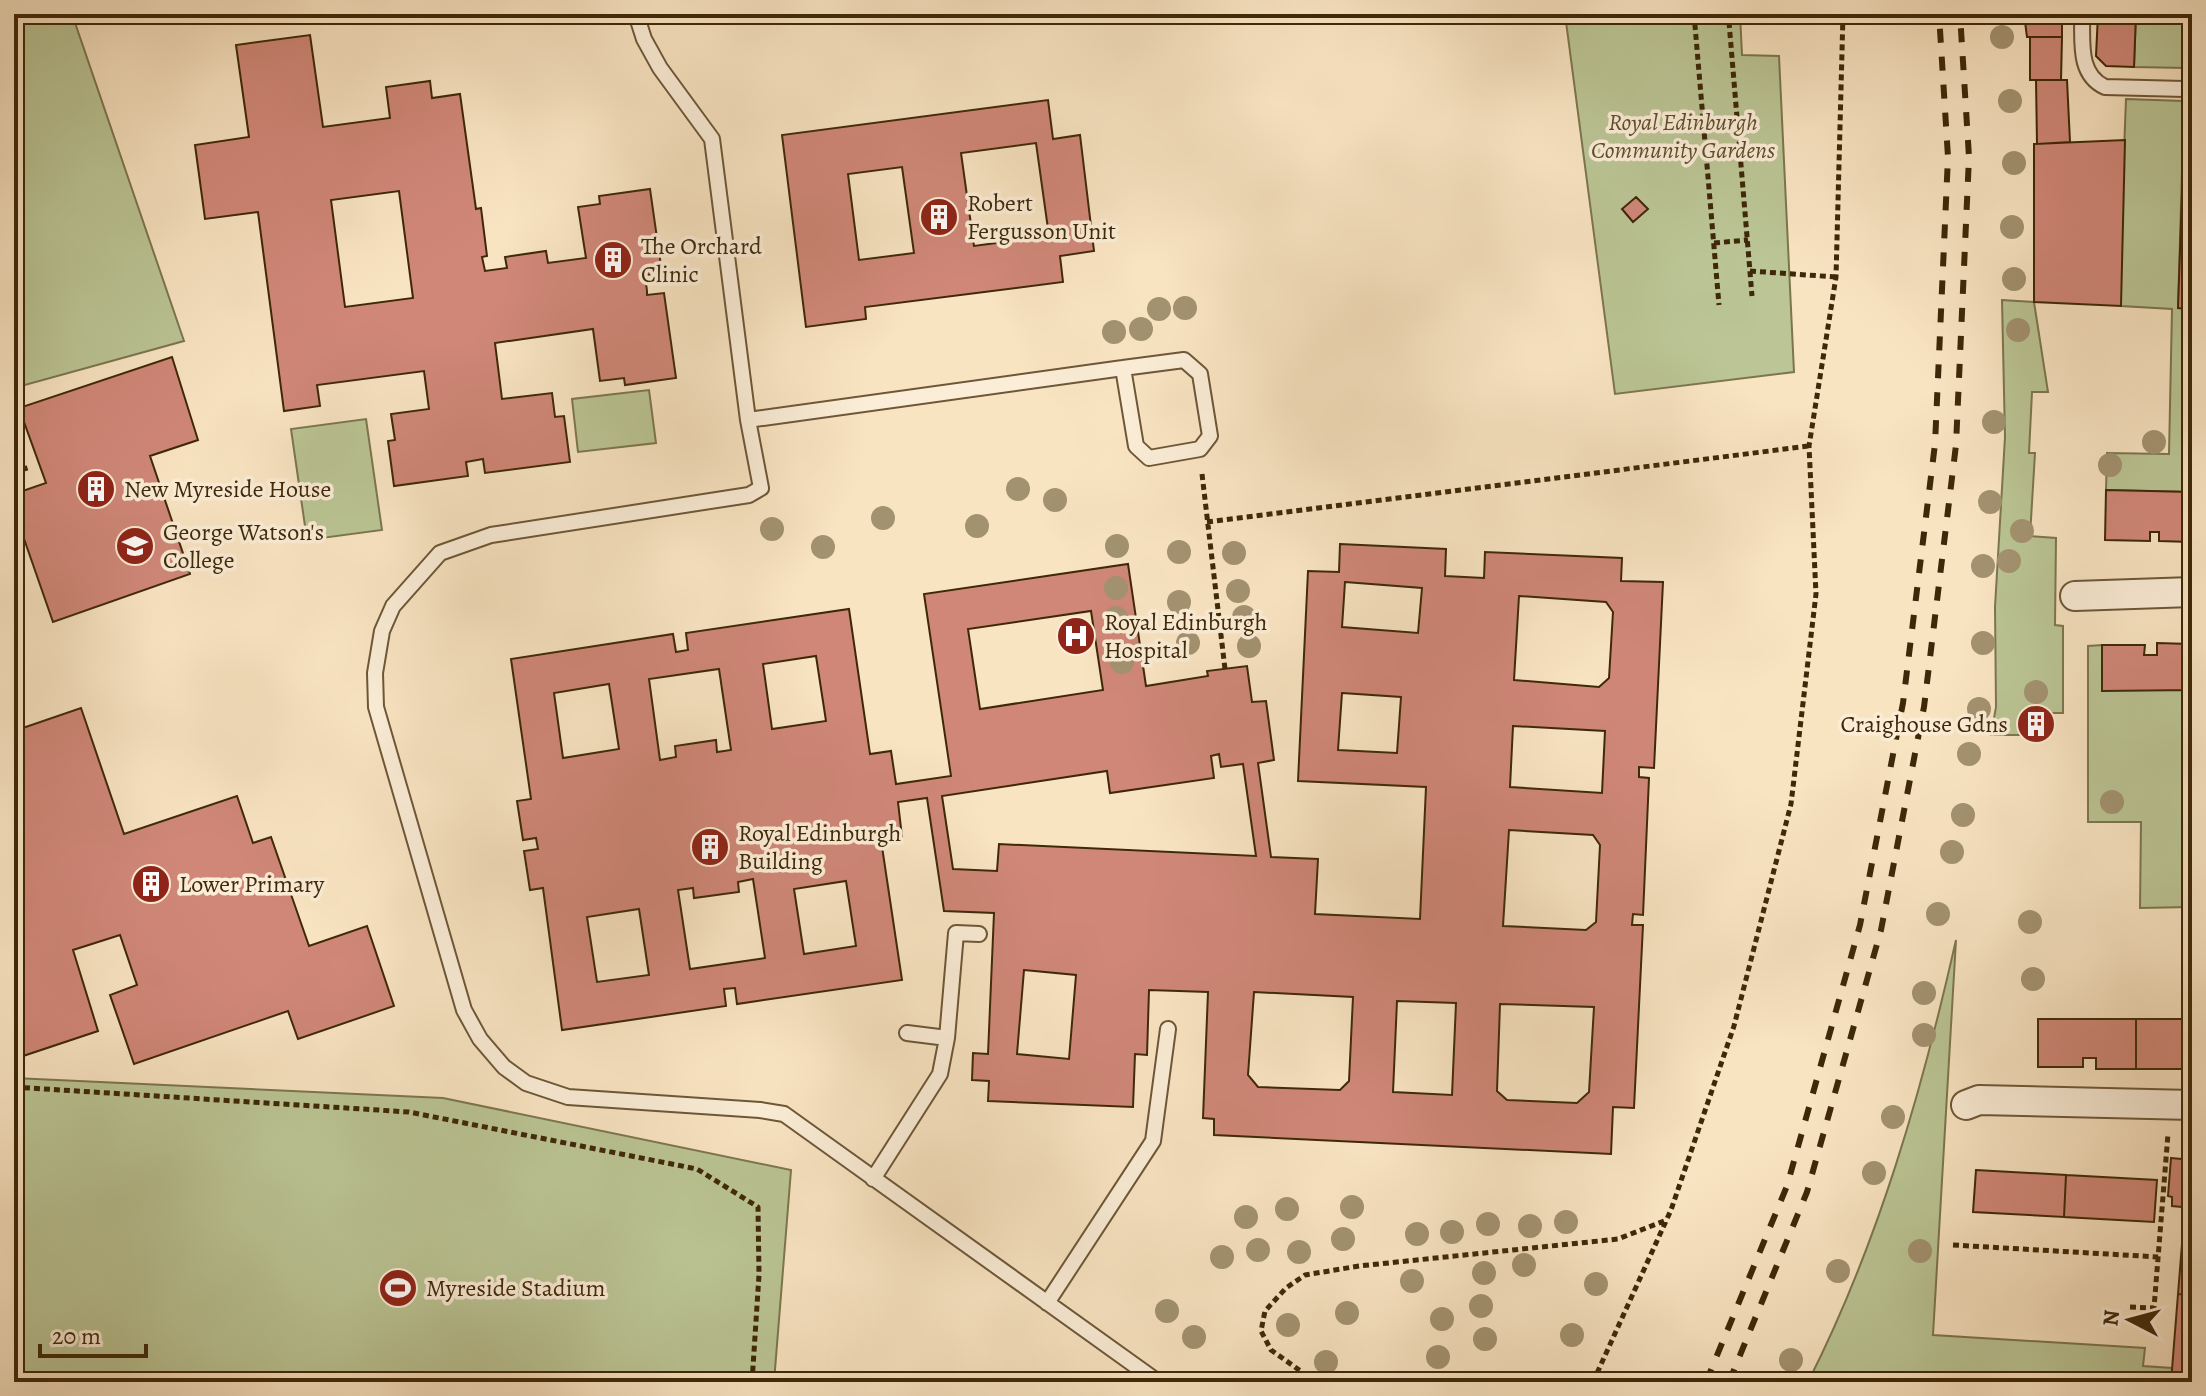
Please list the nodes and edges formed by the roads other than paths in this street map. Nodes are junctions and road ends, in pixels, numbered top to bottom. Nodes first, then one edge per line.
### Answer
1 (636, 14) edge
2 (2082, 14) edge
3 (2185, 89) dead end
4 (1123, 368) junction
5 (748, 420) junction
6 (2192, 592) edge
7 (2075, 596) dead end
8 (979, 934) dead end
9 (1168, 1029) dead end
10 (907, 1033) dead end
11 (947, 1038) junction
12 (1966, 1105) dead end
13 (2181, 1105) edge
14 (873, 1179) junction
15 (1047, 1303) junction
16 (1158, 1382) edge

1 - 5 lane
2 - 3 lane
4 - 4 lane
4 - 5 lane
5 - 14 lane
6 - 7 street
8 - 11 lane
9 - 15 lane
10 - 11 lane
11 - 14 lane
12 - 13 street
14 - 15 lane
15 - 16 lane

